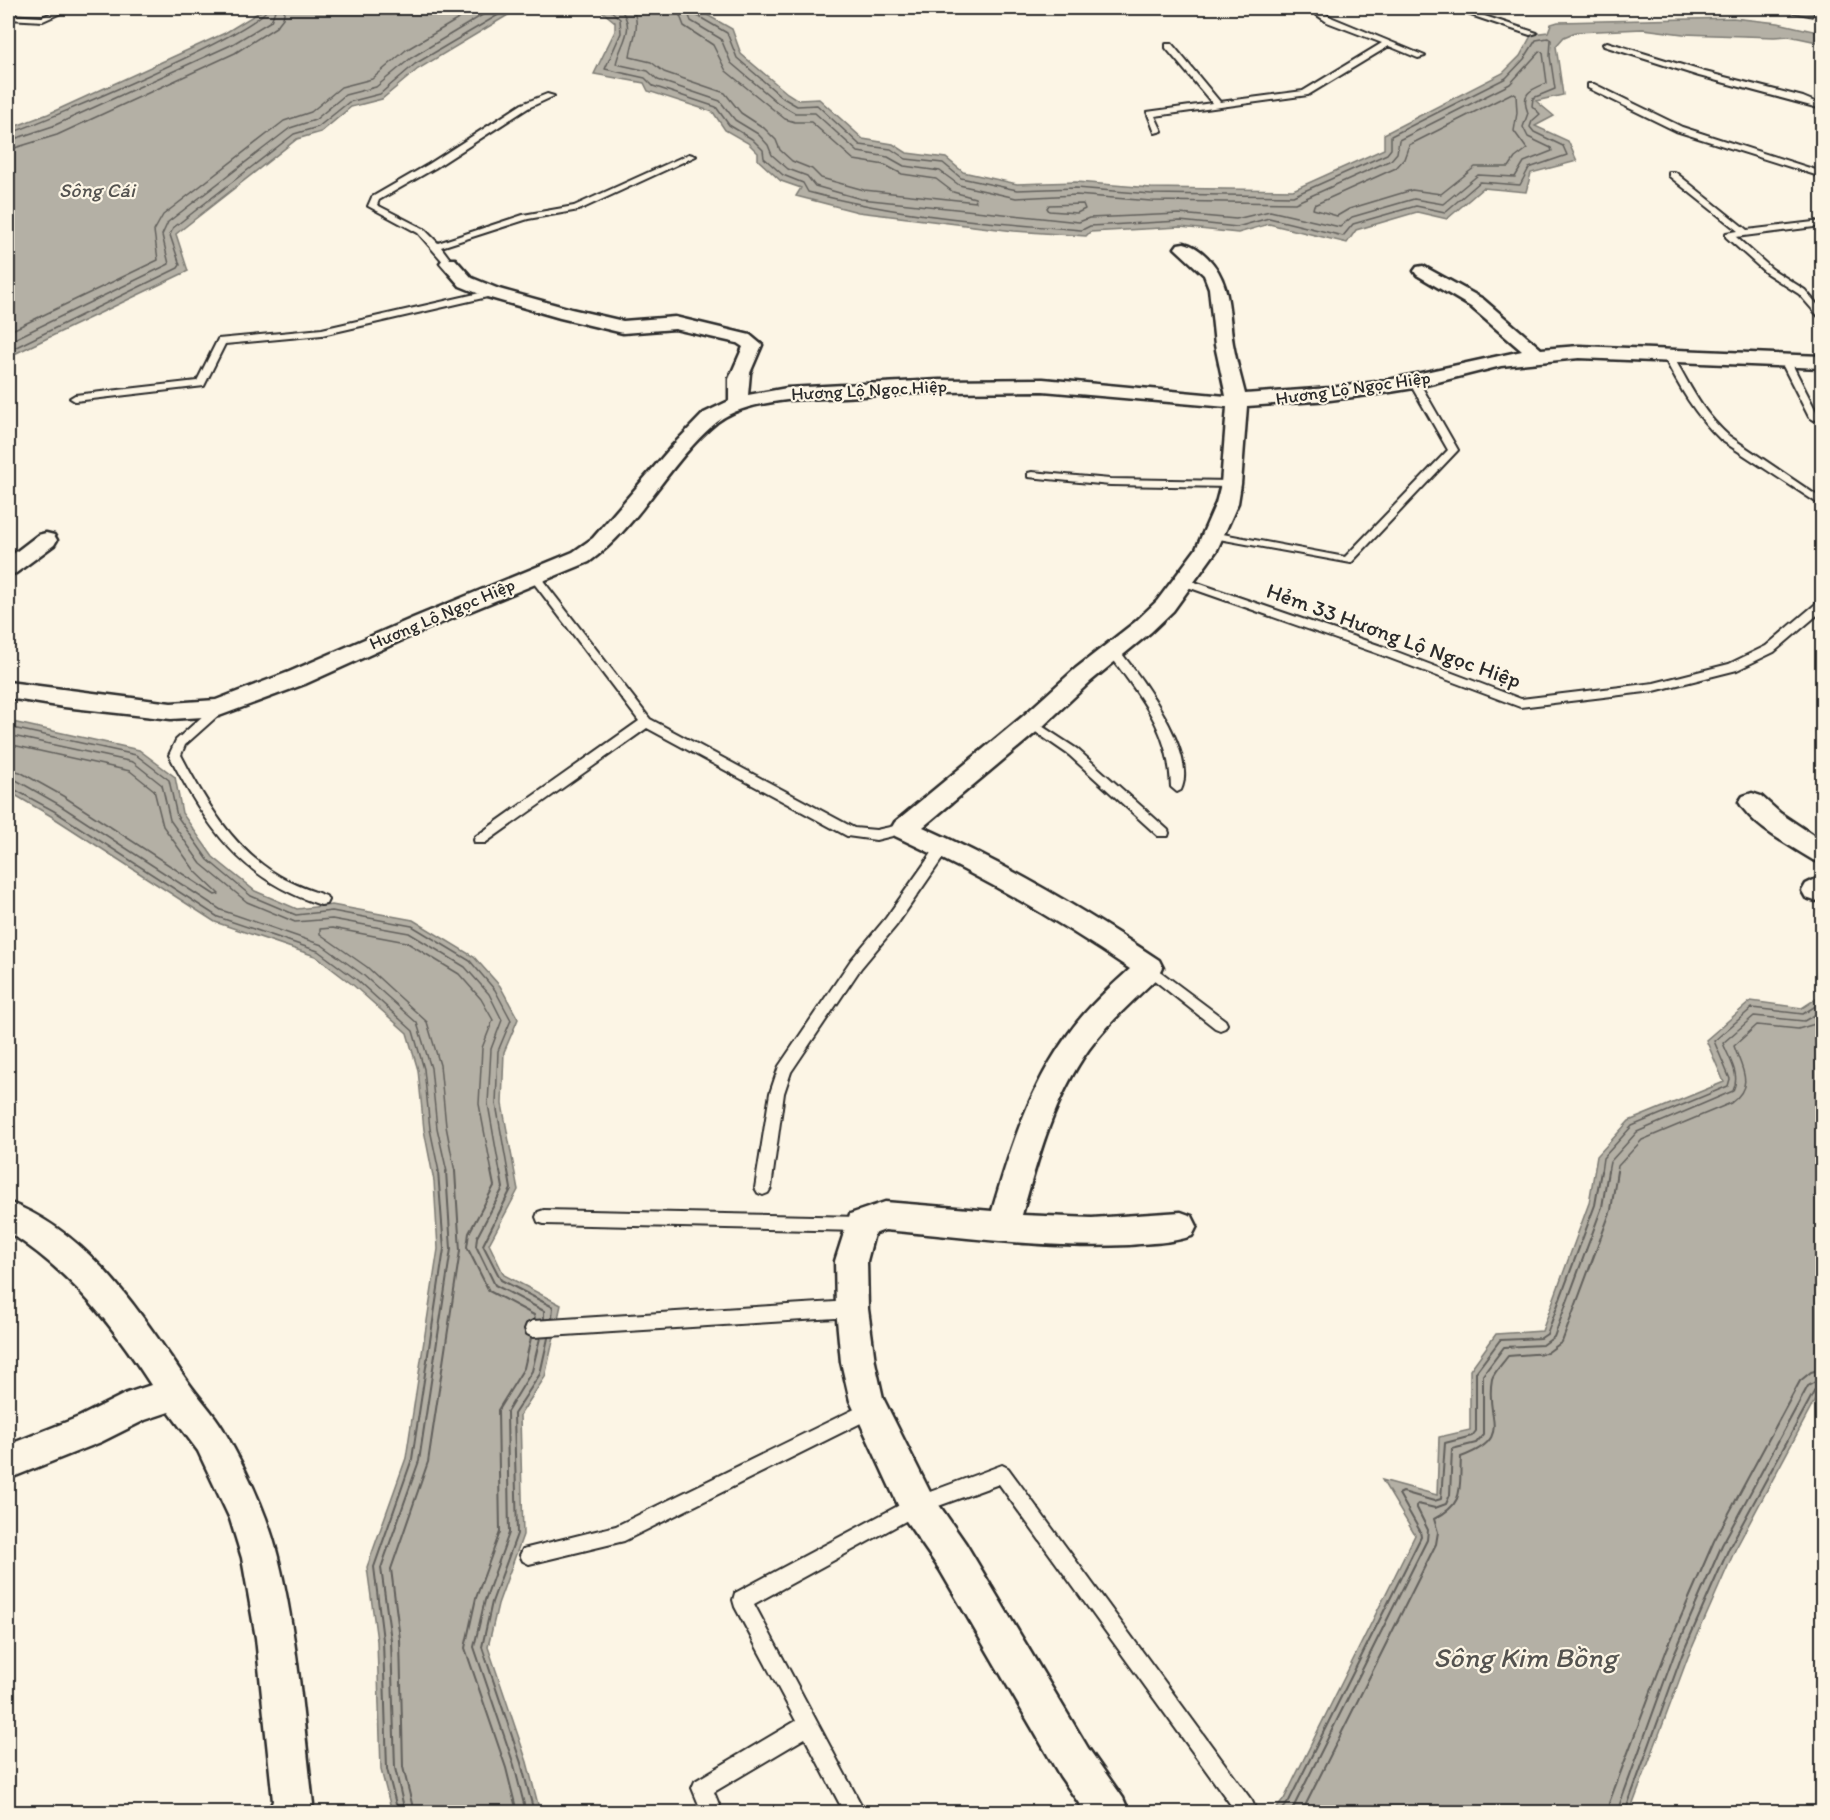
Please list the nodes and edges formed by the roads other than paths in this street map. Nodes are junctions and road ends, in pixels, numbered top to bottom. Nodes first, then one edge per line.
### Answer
1 (68, 8) edge
2 (1311, 8) edge
3 (1454, 8) edge
4 (8, 17) edge
5 (1533, 33) dead end
6 (1388, 43) junction
7 (1607, 44) dead end
8 (1169, 46) dead end
9 (1421, 56) dead end
10 (1591, 86) dead end
11 (550, 96) dead end
12 (1218, 105) junction
13 (1822, 107) edge
14 (1158, 131) dead end
15 (692, 156) dead end
16 (1672, 174) dead end
17 (1822, 175) edge
18 (1822, 223) edge
19 (1745, 233) junction
20 (436, 246) junction
21 (1184, 248) dead end
22 (449, 263) joint
23 (1423, 271) dead end
24 (493, 293) junction
25 (1822, 315) edge
26 (1537, 355) junction
27 (1668, 355) junction
28 (1785, 360) junction
29 (1822, 362) edge
30 (1414, 382) junction
31 (75, 398) dead end
32 (1237, 400) junction
33 (739, 404) junction
34 (1814, 417) dead end
35 (1032, 475) dead end
36 (1231, 484) junction
37 (1822, 502) edge
38 (1212, 536) junction
39 (46, 540) dead end
40 (8, 568) edge
41 (534, 576) junction
42 (1183, 582) junction
43 (1822, 605) edge
44 (1113, 652) junction
45 (8, 690) edge
46 (219, 708) junction
47 (646, 722) junction
48 (1031, 723) junction
49 (1178, 787) dead end
50 (1752, 802) dead end
51 (904, 829) junction
52 (1163, 833) dead end
53 (480, 840) dead end
54 (944, 846) junction
55 (1822, 854) edge
56 (321, 900) dead end
57 (1149, 968) junction
58 (1220, 1024) dead end
59 (763, 1188) dead end
60 (8, 1215) edge
61 (544, 1217) dead end
62 (861, 1224) junction
63 (1004, 1226) junction
64 (1181, 1226) dead end
65 (852, 1309) junction
66 (533, 1329) dead end
67 (176, 1394) junction
68 (872, 1409) junction
69 (8, 1462) edge
70 (917, 1505) junction
71 (529, 1555) dead end
72 (808, 1725) junction
73 (1245, 1808) dead end
74 (288, 1812) edge
75 (712, 1812) edge
76 (855, 1812) edge
77 (1109, 1812) edge

1 - 4 lane
2 - 6 lane
3 - 5 lane
6 - 9 lane
6 - 12 lane
7 - 13 lane
8 - 12 lane
10 - 17 lane
11 - 20 lane
12 - 14 lane
15 - 20 lane
16 - 19 lane
18 - 19 lane
19 - 25 lane
20 - 22 lane
21 - 32 street
22 - 24 street
23 - 26 street
24 - 31 lane
24 - 33 street
26 - 27 street, Hương Lộ Ngọc Hiệp
26 - 30 street, Hương Lộ Ngọc Hiệp
27 - 28 street, Hương Lộ Ngọc Hiệp
27 - 37 lane
28 - 29 street, Hương Lộ Ngọc Hiệp
28 - 34 lane
30 - 32 street, Hương Lộ Ngọc Hiệp
30 - 38 lane
32 - 33 street, Hương Lộ Ngọc Hiệp
32 - 36 street
33 - 41 street, Hương Lộ Ngọc Hiệp
35 - 36 lane
36 - 38 street
38 - 42 street
39 - 40 street
41 - 46 street, Hương Lộ Ngọc Hiệp
41 - 47 lane
42 - 43 lane, Hẻm 33 Hương Lộ Ngọc Hiệp
42 - 44 street
44 - 48 street
44 - 49 lane
45 - 46 street, Hương Lộ Ngọc Hiệp
46 - 56 lane
47 - 51 lane
47 - 53 lane
48 - 51 street
48 - 52 lane
50 - 55 street
51 - 54 street
54 - 57 street
54 - 59 lane
57 - 58 lane
57 - 63 street
60 - 67 street
61 - 62 lane
62 - 63 street
62 - 65 street
63 - 64 street
65 - 66 lane
65 - 68 street
67 - 69 street
67 - 74 street
68 - 70 street
68 - 71 lane
70 - 72 lane
70 - 73 lane
70 - 77 street
72 - 75 lane
72 - 76 lane

